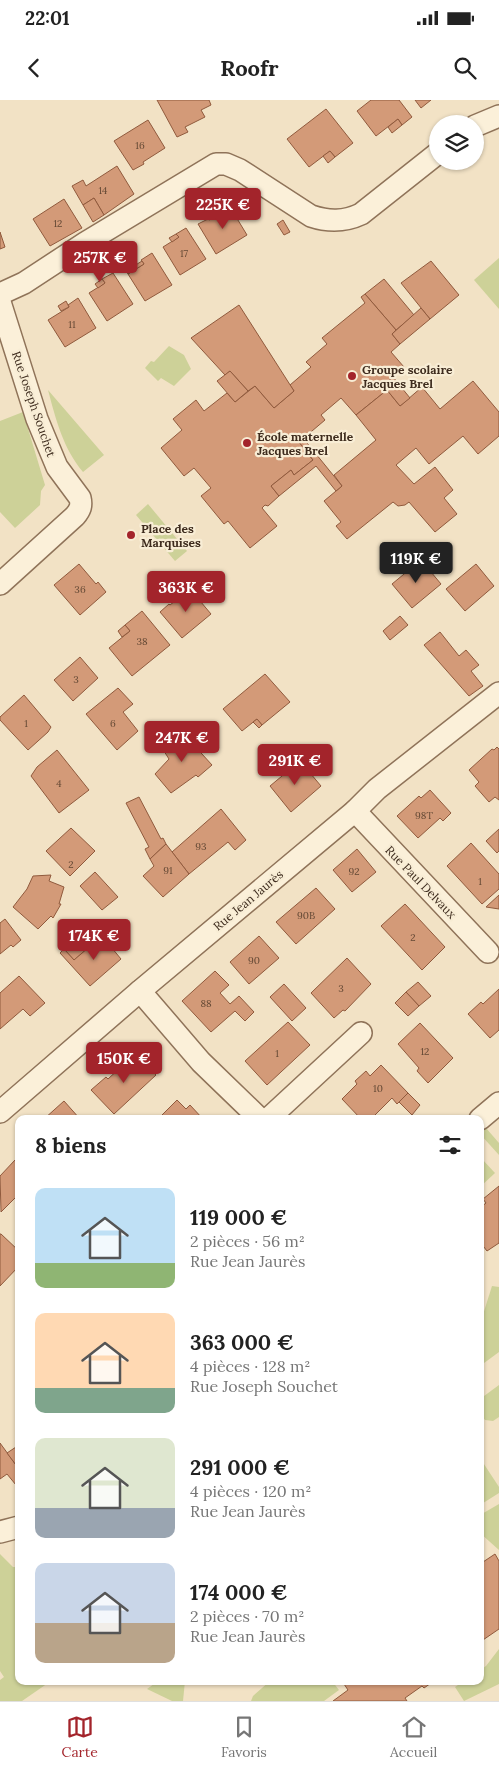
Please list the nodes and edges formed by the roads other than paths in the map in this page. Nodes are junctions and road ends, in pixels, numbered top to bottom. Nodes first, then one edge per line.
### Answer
1 (499, 116) edge
2 (484, 122) edge
3 (429, 160) edge
4 (0, 294) edge
5 (0, 302) edge
6 (0, 584) edge
7 (499, 693) edge
8 (355, 811) junction
9 (488, 952) dead end
10 (140, 991) junction
11 (361, 1033) dead end
12 (499, 1102) edge
13 (0, 1112) edge
14 (256, 1115) edge
15 (272, 1115) edge
16 (484, 1115) edge
17 (15, 1528) edge
18 (0, 1532) edge

1 - 2 street
3 - 4 street
5 - 6 street, Rue Joseph Souchet
7 - 8 street, Rue Jean Jaurès
8 - 9 street, Rue Paul Delvaux
8 - 10 street, Rue Jean Jaurès
10 - 13 street, Rue Jean Jaurès
10 - 14 street
11 - 15 street
12 - 16 street
17 - 18 street

